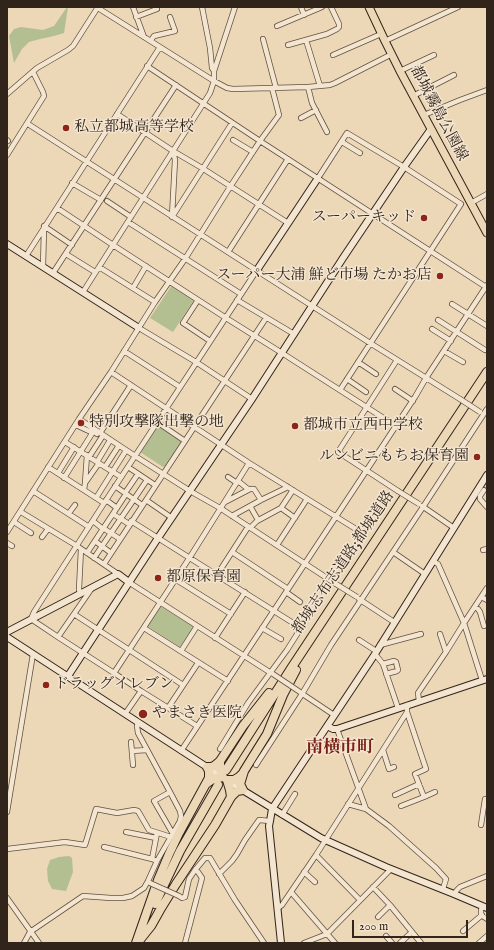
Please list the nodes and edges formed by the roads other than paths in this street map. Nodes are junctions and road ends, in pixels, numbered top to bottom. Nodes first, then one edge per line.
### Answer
1 (98, 7) edge
2 (132, 7) edge
3 (202, 7) edge
4 (235, 7) edge
5 (301, 7) edge
6 (322, 7) edge
7 (331, 7) edge
8 (369, 7) edge
9 (458, 7) edge
10 (157, 9) dead end
11 (304, 14) junction
12 (136, 17) junction
13 (170, 17) dead end
14 (277, 26) dead end
15 (381, 34) junction
16 (144, 37) junction
17 (263, 39) dead end
18 (151, 40) junction
19 (306, 40) junction
20 (385, 41) junction
21 (288, 45) dead end
22 (160, 47) junction
23 (392, 54) junction
24 (434, 55) dead end
25 (333, 56) dead end
26 (147, 66) junction
27 (214, 71) junction
28 (400, 71) junction
29 (33, 72) junction
30 (454, 75) dead end
31 (214, 81) junction
32 (176, 86) junction
33 (320, 86) junction
34 (308, 87) junction
35 (274, 88) junction
36 (487, 90) edge
37 (7, 94) edge
38 (413, 96) junction
39 (204, 104) junction
40 (316, 110) junction
41 (116, 114) junction
42 (424, 115) junction
43 (301, 118) dead end
44 (232, 122) junction
45 (28, 124) junction
46 (431, 129) junction
47 (145, 132) junction
48 (328, 132) dead end
49 (233, 140) dead end
50 (260, 141) junction
51 (342, 142) junction
52 (174, 152) junction
53 (253, 152) junction
54 (360, 153) dead end
55 (7, 155) edge
56 (288, 159) junction
57 (86, 161) junction
58 (404, 167) junction
59 (202, 168) junction
60 (318, 178) junction
61 (115, 180) junction
62 (72, 183) junction
63 (230, 187) junction
64 (487, 194) edge
65 (467, 196) junction
66 (143, 198) junction
67 (101, 200) junction
68 (107, 201) dead end
69 (471, 203) junction
70 (259, 204) junction
71 (461, 204) junction
72 (57, 208) junction
73 (374, 214) junction
74 (172, 217) junction
75 (129, 220) junction
76 (288, 223) junction
77 (44, 226) junction
78 (85, 226) junction
79 (487, 233) edge
80 (200, 234) junction
81 (7, 244) edge
82 (72, 245) junction
83 (113, 245) junction
84 (431, 251) junction
85 (228, 252) junction
86 (66, 254) junction
87 (26, 256) junction
88 (185, 259) junction
89 (146, 266) junction
90 (43, 267) junction
91 (99, 267) junction
92 (257, 270) junction
93 (95, 272) junction
94 (53, 274) junction
95 (170, 281) junction
96 (487, 286) edge
97 (133, 288) junction
98 (83, 292) junction
99 (241, 294) junction
100 (198, 300) junction
101 (237, 300) junction
102 (155, 302) junction
103 (452, 304) dead end
104 (313, 306) junction
105 (468, 314) junction
106 (226, 318) junction
107 (266, 318) junction
108 (438, 320) dead end
109 (487, 326) edge
110 (139, 328) junction
111 (432, 329) dead end
112 (457, 332) junction
113 (294, 334) junction
114 (254, 335) junction
115 (210, 341) junction
116 (451, 341) junction
117 (370, 344) junction
118 (485, 350) dead end
119 (124, 351) junction
120 (444, 351) junction
121 (282, 353) junction
122 (397, 360) junction
123 (196, 362) junction
124 (358, 362) junction
125 (463, 362) dead end
126 (111, 372) junction
127 (487, 372) edge
128 (376, 374) dead end
129 (426, 378) junction
130 (347, 379) junction
131 (224, 381) junction
132 (131, 385) junction
133 (180, 387) junction
134 (395, 389) dead end
135 (340, 390) junction
136 (366, 392) dead end
137 (252, 399) junction
138 (413, 401) junction
139 (367, 407) junction
140 (167, 408) junction
141 (487, 409) edge
142 (484, 414) edge
143 (79, 419) junction
144 (157, 422) junction
145 (76, 424) junction
146 (195, 426) junction
147 (396, 426) junction
148 (93, 432) junction
149 (101, 435) junction
150 (185, 440) junction
151 (65, 442) junction
152 (109, 442) junction
153 (221, 443) junction
154 (74, 447) junction
155 (118, 447) junction
156 (81, 452) junction
157 (125, 452) junction
158 (88, 456) junction
159 (133, 456) junction
160 (98, 462) junction
161 (249, 463) junction
162 (48, 467) junction
163 (105, 467) junction
164 (128, 467) junction
165 (366, 471) junction
166 (112, 472) junction
167 (58, 473) junction
168 (163, 473) junction
169 (138, 474) junction
170 (487, 475) edge
171 (121, 477) junction
172 (228, 477) dead end
173 (64, 478) junction
174 (147, 480) junction
175 (238, 482) junction
176 (85, 483) junction
177 (155, 485) junction
178 (115, 486) junction
179 (288, 487) junction
180 (250, 489) junction
181 (483, 489) edge
182 (84, 490) junction
183 (293, 490) junction
184 (33, 491) junction
185 (190, 491) junction
186 (126, 494) junction
187 (96, 498) junction
188 (134, 499) junction
189 (307, 499) junction
190 (146, 500) junction
191 (260, 500) junction
192 (105, 501) junction
193 (223, 503) junction
194 (75, 505) dead end
195 (142, 505) junction
196 (250, 506) junction
197 (421, 506) junction
198 (487, 507) edge
199 (117, 508) junction
200 (220, 508) junction
201 (281, 508) junction
202 (21, 512) junction
203 (69, 514) junction
204 (113, 514) junction
205 (232, 516) junction
206 (336, 517) junction
207 (172, 518) junction
208 (295, 518) junction
209 (121, 519) junction
210 (258, 520) junction
211 (93, 521) junction
212 (14, 522) junction
213 (130, 523) junction
214 (89, 526) junction
215 (48, 528) junction
216 (103, 528) junction
217 (249, 528) junction
218 (454, 528) junction
219 (7, 532) edge
220 (31, 533) dead end
221 (111, 533) junction
222 (364, 534) dead end
223 (42, 537) dead end
224 (158, 538) junction
225 (120, 539) junction
226 (95, 541) junction
227 (7, 543) edge
228 (277, 545) junction
229 (12, 546) dead end
230 (102, 546) junction
231 (79, 548) junction
232 (232, 552) junction
233 (393, 552) junction
234 (87, 553) junction
235 (111, 553) junction
236 (190, 557) junction
237 (94, 558) junction
238 (433, 561) junction
239 (104, 564) junction
240 (304, 564) junction
241 (118, 574) junction
242 (425, 574) junction
243 (217, 575) junction
244 (175, 579) junction
245 (130, 583) junction
246 (92, 588) junction
247 (487, 588) edge
248 (287, 590) junction
249 (244, 592) junction
250 (80, 594) junction
251 (482, 597) junction
252 (359, 599) junction
253 (487, 600) edge
254 (161, 602) junction
255 (300, 602) dead end
256 (334, 603) junction
257 (475, 607) junction
258 (274, 611) junction
259 (74, 614) junction
260 (231, 614) junction
261 (31, 619) junction
262 (394, 622) junction
263 (464, 622) junction
264 (197, 626) junction
265 (484, 626) dead end
266 (144, 628) junction
267 (262, 628) junction
268 (98, 630) junction
269 (7, 632) edge
270 (421, 634) dead end
271 (440, 634) dead end
272 (7, 637) edge
273 (58, 637) junction
274 (215, 638) junction
275 (281, 639) dead end
276 (359, 640) dead end
277 (129, 650) junction
278 (377, 650) junction
279 (181, 652) junction
280 (446, 652) junction
281 (83, 653) junction
282 (33, 654) junction
283 (244, 656) junction
284 (198, 663) junction
285 (382, 664) junction
286 (114, 672) junction
287 (271, 673) junction
288 (386, 674) junction
289 (68, 676) junction
290 (485, 680) edge
291 (228, 681) junction
292 (183, 685) junction
293 (141, 691) junction
294 (301, 693) junction
295 (419, 701) junction
296 (168, 708) junction
297 (398, 708) junction
298 (407, 708) junction
299 (125, 714) junction
300 (334, 715) junction
301 (138, 723) junction
302 (197, 726) junction
303 (327, 726) junction
304 (337, 729) junction
305 (131, 742) dead end
306 (220, 749) dead end
307 (147, 750) junction
308 (382, 750) junction
309 (132, 751) junction
310 (181, 751) junction
311 (220, 761) junction
312 (133, 765) dead end
313 (256, 765) dead end
314 (207, 767) junction
315 (394, 767) dead end
316 (244, 771) junction
317 (225, 776) junction
318 (206, 784) junction
319 (419, 784) junction
320 (218, 785) dead end
321 (358, 788) junction
322 (243, 790) junction
323 (170, 792) junction
324 (436, 792) dead end
325 (295, 794) dead end
326 (395, 795) dead end
327 (231, 796) junction
328 (424, 797) junction
329 (487, 800) edge
330 (348, 804) junction
331 (401, 806) dead end
332 (272, 809) junction
333 (366, 809) junction
334 (7, 812) edge
335 (282, 815) junction
336 (270, 821) junction
337 (481, 825) dead end
338 (126, 832) dead end
339 (157, 832) junction
340 (172, 835) junction
341 (156, 838) junction
342 (325, 840) junction
343 (104, 847) dead end
344 (7, 849) edge
345 (316, 855) junction
346 (155, 860) junction
347 (391, 869) junction
348 (195, 870) junction
349 (304, 872) junction
350 (219, 874) junction
351 (487, 876) edge
352 (149, 882) junction
353 (315, 882) dead end
354 (373, 887) junction
355 (443, 889) junction
356 (291, 892) junction
357 (454, 894) junction
358 (7, 898) edge
359 (360, 900) junction
360 (390, 905) junction
361 (485, 907) edge
362 (278, 908) junction
363 (482, 915) junction
364 (378, 917) dead end
365 (487, 919) edge
366 (463, 931) dead end
367 (30, 932) junction
368 (412, 932) junction
369 (327, 934) junction
370 (386, 936) dead end
371 (487, 936) edge
372 (24, 943) edge
373 (38, 943) edge
374 (136, 943) edge
375 (185, 943) edge
376 (264, 943) edge
377 (281, 943) edge
378 (304, 943) edge
379 (335, 943) edge
380 (392, 943) edge
381 (400, 943) edge
382 (421, 943) edge
383 (479, 943) edge

1 - 16 street
1 - 29 street
2 - 12 street
3 - 27 street
4 - 27 street
5 - 11 street
6 - 11 street
7 - 19 street
8 - 15 main road, 都城霧島公園線
9 - 20 street
10 - 12 street
11 - 14 street
12 - 16 street
13 - 18 street
15 - 20 main road, 都城霧島公園線
15 - 25 street
16 - 18 street
17 - 35 street
18 - 22 street
19 - 21 street
19 - 33 street
20 - 23 main road, 都城霧島公園線
22 - 26 street
22 - 31 street
23 - 28 main road, 都城霧島公園線
23 - 33 street
24 - 28 street
26 - 32 street
26 - 41 street
27 - 31 street
28 - 38 main road, 都城霧島公園線
29 - 37 street
29 - 45 street
30 - 38 street
31 - 35 street
31 - 39 street
32 - 39 street
32 - 47 street
33 - 34 street
34 - 35 street
34 - 40 street
35 - 50 street
36 - 42 street
38 - 42 main road, 都城霧島公園線
39 - 44 street
39 - 52 street
40 - 43 street
40 - 48 street
41 - 47 street
41 - 57 street
42 - 46 main road, 都城霧島公園線
44 - 50 street
44 - 59 street
45 - 55 street
45 - 57 street
46 - 58 street
46 - 65 main road, 都城霧島公園線
47 - 52 street
47 - 61 street
49 - 53 street
50 - 53 street
50 - 56 street
51 - 54 street
51 - 58 street
51 - 60 street
52 - 59 street
52 - 66 street
52 - 74 street
53 - 63 street
56 - 60 street
56 - 70 street
57 - 61 street
57 - 62 street
58 - 71 street
58 - 73 street
59 - 63 street
59 - 74 street
60 - 73 street
60 - 76 street
61 - 66 street
61 - 67 street
62 - 67 street
62 - 72 street
63 - 70 street
63 - 80 street
64 - 69 street
65 - 69 main road, 都城霧島公園線
65 - 71 street
66 - 74 street
66 - 75 street
67 - 78 street
68 - 75 street
69 - 79 main road, 都城霧島公園線
70 - 76 street
70 - 85 street
71 - 84 street
72 - 77 street
72 - 78 street
73 - 84 street
73 - 104 street
74 - 80 street
75 - 83 street
75 - 88 street
76 - 92 street
77 - 82 street
77 - 87 street
77 - 90 street
78 - 82 street
78 - 83 street
80 - 85 street
80 - 88 street
81 - 87 street
82 - 86 street
83 - 89 street
83 - 91 street
84 - 96 street
84 - 117 street
85 - 92 street
86 - 93 street
86 - 94 street
87 - 90 street
88 - 95 street
88 - 99 street
89 - 95 street
89 - 97 street
90 - 94 street
91 - 93 street
91 - 97 street
92 - 99 street
92 - 104 street
93 - 98 street
94 - 98 street
95 - 100 street
95 - 102 street
96 - 105 street
97 - 102 street
98 - 110 street
99 - 101 street
100 - 106 street
100 - 115 street
101 - 106 street
101 - 107 street
102 - 110 street
103 - 105 street
104 - 113 street
104 - 117 street
105 - 109 street
105 - 112 street
106 - 114 street
106 - 115 street
107 - 113 street
107 - 114 street
108 - 112 street
110 - 119 street
110 - 123 street
111 - 116 street
112 - 116 street
112 - 118 street
113 - 121 street
114 - 121 street
114 - 131 street
115 - 123 street
116 - 120 street
117 - 122 street
117 - 124 street
119 - 126 street
119 - 133 street
120 - 125 street
120 - 129 street
121 - 135 street
121 - 137 street
122 - 129 street
122 - 139 street
123 - 131 street
123 - 133 street
124 - 128 street
124 - 130 street
126 - 132 street
126 - 143 street
127 - 256 highway, 都城志布志道路;都城道路
129 - 138 street
129 - 142 street, bridge
130 - 135 street
130 - 136 street
131 - 137 street
131 - 146 street
132 - 140 street
132 - 149 street
133 - 140 street
134 - 138 street
135 - 139 street
137 - 153 street
138 - 147 street
139 - 147 street
139 - 165 street
140 - 144 street
140 - 146 street
141 - 142 street
142 - 197 street
143 - 145 street
143 - 149 street
144 - 150 street
144 - 159 street
145 - 148 street
145 - 151 street
146 - 150 street
146 - 153 street
147 - 165 street
148 - 149 street
148 - 156 street
149 - 152 street
149 - 158 street
149 - 159 street
150 - 168 street
151 - 154 street
151 - 162 street
152 - 155 street
152 - 160 street
153 - 161 street
153 - 185 street
154 - 156 street
154 - 167 street
155 - 157 street
155 - 163 street
156 - 158 street
156 - 173 street
157 - 159 street
157 - 166 street
158 - 160 street
158 - 176 street
159 - 164 street
159 - 168 street
160 - 163 street
160 - 176 street
161 - 175 street
161 - 179 street
162 - 167 street
162 - 184 street
163 - 166 street
164 - 169 street
164 - 171 street
165 - 197 street, bridge
165 - 206 street
166 - 171 street
166 - 187 street
167 - 173 street
168 - 177 street
168 - 185 street
169 - 174 street
169 - 186 street
170 - 181 street
171 - 178 street
172 - 175 street
173 - 182 street
174 - 177 street
174 - 188 street
175 - 180 street
175 - 193 street
176 - 182 street
177 - 190 street
178 - 186 street
178 - 192 street
179 - 183 street
179 - 191 street
180 - 191 street
180 - 193 street
181 - 198 street
181 - 218 street
182 - 187 street
183 - 189 street
183 - 201 street
184 - 202 street
184 - 203 street
185 - 200 street
185 - 207 street
186 - 188 street
186 - 199 street
187 - 192 street
188 - 195 street
188 - 209 street
189 - 206 street
189 - 208 street
190 - 195 street
190 - 207 street
191 - 196 street
192 - 199 street
192 - 211 street
193 - 200 street
194 - 203 street
195 - 213 street
196 - 205 street
196 - 210 street
197 - 218 street
197 - 233 street
199 - 204 street
200 - 205 street
200 - 236 street
201 - 208 street
201 - 210 street
202 - 212 street
202 - 215 street
203 - 214 street
204 - 209 street
204 - 216 street
205 - 217 street
206 - 222 street
206 - 240 street
207 - 224 street
208 - 228 street
209 - 213 street
209 - 221 street
210 - 217 street
211 - 214 street
211 - 216 street
212 - 219 street
212 - 220 street
213 - 224 street
213 - 225 street
214 - 231 street
215 - 223 street
215 - 231 street
216 - 221 street
216 - 226 street
217 - 228 street
217 - 232 street
218 - 238 street
221 - 225 street
221 - 230 street
224 - 236 street
224 - 245 street
225 - 235 street
226 - 230 street
226 - 234 street
227 - 229 street
228 - 240 street
230 - 235 street
230 - 237 street
231 - 234 street
231 - 250 street
231 - 261 street
232 - 243 street
232 - 248 street
233 - 242 street
233 - 252 street
234 - 237 street
235 - 239 street
236 - 243 street
236 - 244 street
237 - 239 street
238 - 242 street
238 - 263 street
239 - 241 street
240 - 248 street
240 - 252 street, bridge
241 - 245 street
241 - 246 street
242 - 262 street
243 - 249 street
244 - 254 street
244 - 260 street
245 - 254 street
245 - 268 street
246 - 250 street
246 - 259 street
247 - 251 street
248 - 255 street
248 - 258 street
249 - 258 street
249 - 260 street
250 - 261 street
251 - 253 street
251 - 257 street
252 - 262 street
252 - 294 street
254 - 264 street
254 - 266 street
256 - 311 highway
256 - 316 highway
256 - 317 highway, 都城志布志道路;都城道路
257 - 263 street
257 - 265 street
258 - 267 street
258 - 287 street
259 - 268 street
259 - 273 street
260 - 274 street
261 - 269 street
261 - 273 street
262 - 278 street
263 - 280 street
263 - 290 street
264 - 274 street
264 - 279 street
266 - 277 street
266 - 279 street
267 - 275 street
267 - 283 street
268 - 277 street
268 - 281 street
270 - 278 street
271 - 280 street
272 - 282 street
273 - 281 street
274 - 283 street
276 - 278 street
277 - 286 street
277 - 292 street
278 - 285 street
278 - 300 street
279 - 284 street
280 - 295 street
281 - 286 street
281 - 289 street
282 - 289 street
282 - 334 street
283 - 287 street
283 - 291 street
284 - 291 street
284 - 292 street
285 - 288 street
285 - 288 street
286 - 293 street
287 - 294 street, bridge
287 - 306 street
288 - 297 street
289 - 299 street
290 - 295 street
291 - 302 street
292 - 296 street
293 - 296 street
293 - 299 street
294 - 300 street
294 - 313 street
295 - 298 street
296 - 302 street
297 - 298 street
297 - 304 street
298 - 308 street
298 - 319 street
299 - 301 street
300 - 303 street
301 - 307 street
301 - 310 street
302 - 310 street
303 - 304 street
303 - 332 street
304 - 321 street
305 - 309 street
307 - 309 street
307 - 323 street
308 - 315 street
308 - 321 street
309 - 312 street
310 - 314 street
311 - 314 highway
311 - 317 highway
314 - 317 street
314 - 318 highway
316 - 317 highway
316 - 322 highway
317 - 318 highway
317 - 322 street
317 - 327 highway
318 - 374 highway
319 - 326 street
319 - 328 street
320 - 374 highway
321 - 330 street
321 - 333 street
322 - 327 highway
322 - 332 street
323 - 340 street
323 - 340 street
324 - 328 street
325 - 335 street
327 - 374 highway
328 - 331 street
329 - 337 street
330 - 333 street
330 - 342 street
332 - 335 street
332 - 336 street
333 - 355 street
335 - 342 street
336 - 350 street
336 - 362 street
338 - 341 street
339 - 340 street
339 - 341 street
339 - 344 street
340 - 346 street
341 - 346 street
342 - 345 street
342 - 347 street
343 - 346 street
345 - 349 street
345 - 359 street
346 - 352 street
347 - 354 street
347 - 355 street
348 - 350 street
348 - 352 street, bridge
348 - 375 street
349 - 353 street
349 - 356 street
350 - 376 street
351 - 357 street
352 - 367 street
354 - 359 street
354 - 360 street
355 - 357 street
356 - 362 street
356 - 369 street
357 - 361 street
358 - 367 street
359 - 369 street
360 - 364 street
360 - 368 street
361 - 363 street
362 - 377 street
363 - 365 street
363 - 366 street
367 - 372 street
367 - 373 street
368 - 381 street
368 - 382 street
369 - 378 street
369 - 379 street
370 - 380 street
371 - 383 street

